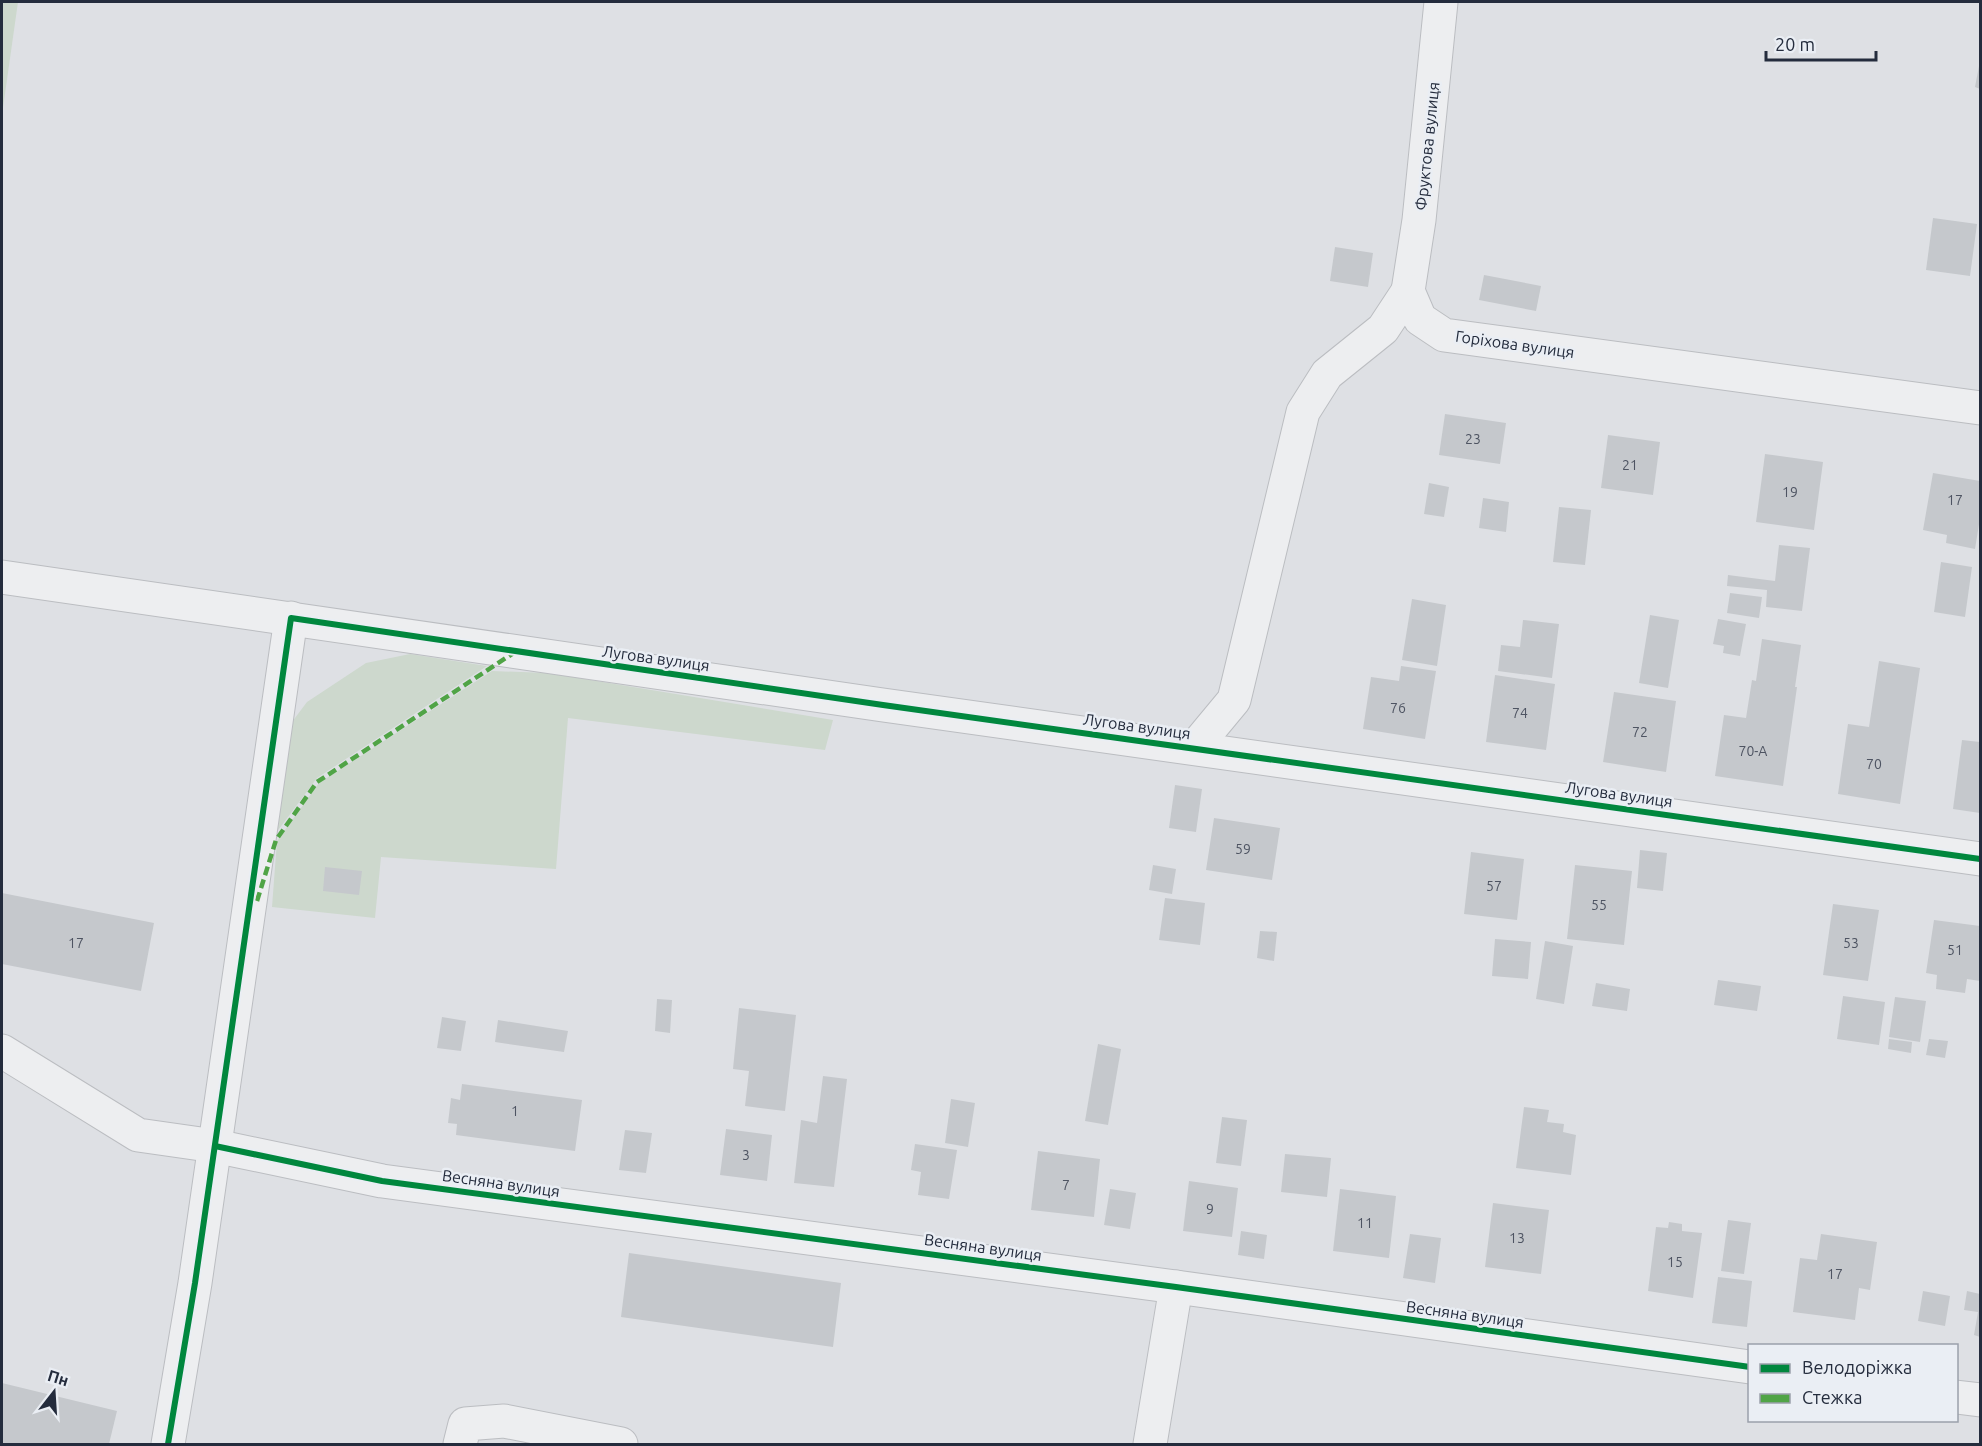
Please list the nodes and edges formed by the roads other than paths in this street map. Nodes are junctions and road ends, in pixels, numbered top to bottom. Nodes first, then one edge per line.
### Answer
1 (1441, 2) edge
2 (1408, 291) junction
3 (1980, 408) edge
4 (2, 577) edge
5 (291, 618) junction
6 (1196, 747) junction
7 (1980, 859) edge
8 (2, 1051) edge
9 (215, 1146) junction
10 (1176, 1287) junction
11 (1748, 1367) edge
12 (1958, 1397) edge
13 (1980, 1400) edge
14 (168, 1444) edge
15 (460, 1444) edge
16 (621, 1444) edge
17 (1150, 1444) edge

1 - 2 street, Фруктова вулиця
2 - 3 street, Горіхова вулиця
2 - 6 street
4 - 5 street, Лугова вулиця
5 - 6 street, Лугова вулиця
5 - 9 street
6 - 7 street, Лугова вулиця
8 - 9 street, Весняна вулиця
9 - 10 street, Весняна вулиця
9 - 14 street
10 - 11 street, Весняна вулиця
10 - 17 street
12 - 13 street
15 - 16 street

